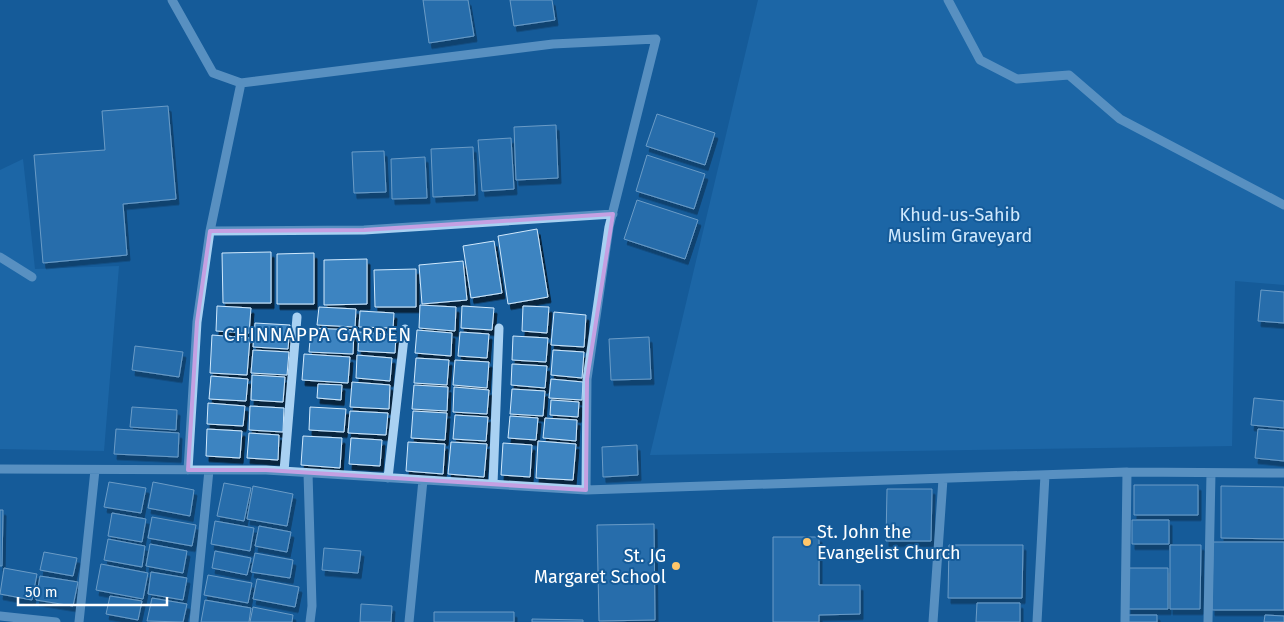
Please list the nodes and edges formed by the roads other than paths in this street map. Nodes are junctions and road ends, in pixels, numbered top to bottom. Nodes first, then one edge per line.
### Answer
1 (172, 0) edge
2 (948, 0) edge
3 (241, 83) junction
4 (1284, 205) edge
5 (613, 214) junction
6 (210, 231) junction
7 (0, 257) edge
8 (32, 277) dead end
9 (297, 317) dead end
10 (499, 328) dead end
11 (405, 329) dead end
12 (0, 469) edge
13 (95, 470) junction
14 (188, 470) junction
15 (208, 470) junction
16 (284, 471) junction
17 (1127, 472) junction
18 (308, 473) junction
19 (1211, 473) junction
20 (1284, 473) edge
21 (1045, 475) junction
22 (388, 478) junction
23 (942, 479) junction
24 (423, 480) junction
25 (493, 484) junction
26 (586, 490) junction
27 (0, 616) edge
28 (56, 622) edge
29 (79, 622) edge
30 (194, 622) edge
31 (310, 622) edge
32 (409, 622) edge
33 (933, 622) edge
34 (1037, 622) edge
35 (1125, 622) edge
36 (1208, 622) edge

1 - 3 street
2 - 4 street
3 - 5 street
3 - 6 street
5 - 6 street
5 - 26 street
6 - 14 street
7 - 8 street
9 - 16 street
10 - 25 street
11 - 22 street
12 - 13 street
13 - 14 street
13 - 29 street
14 - 15 street
15 - 16 street
15 - 30 street
16 - 18 street
17 - 19 street
17 - 21 street
17 - 35 street
18 - 22 street
18 - 31 street
19 - 20 street
19 - 36 street
21 - 23 street
21 - 34 street
22 - 24 street
23 - 26 street
23 - 33 street
24 - 25 street
24 - 32 street
25 - 26 street
27 - 28 street

